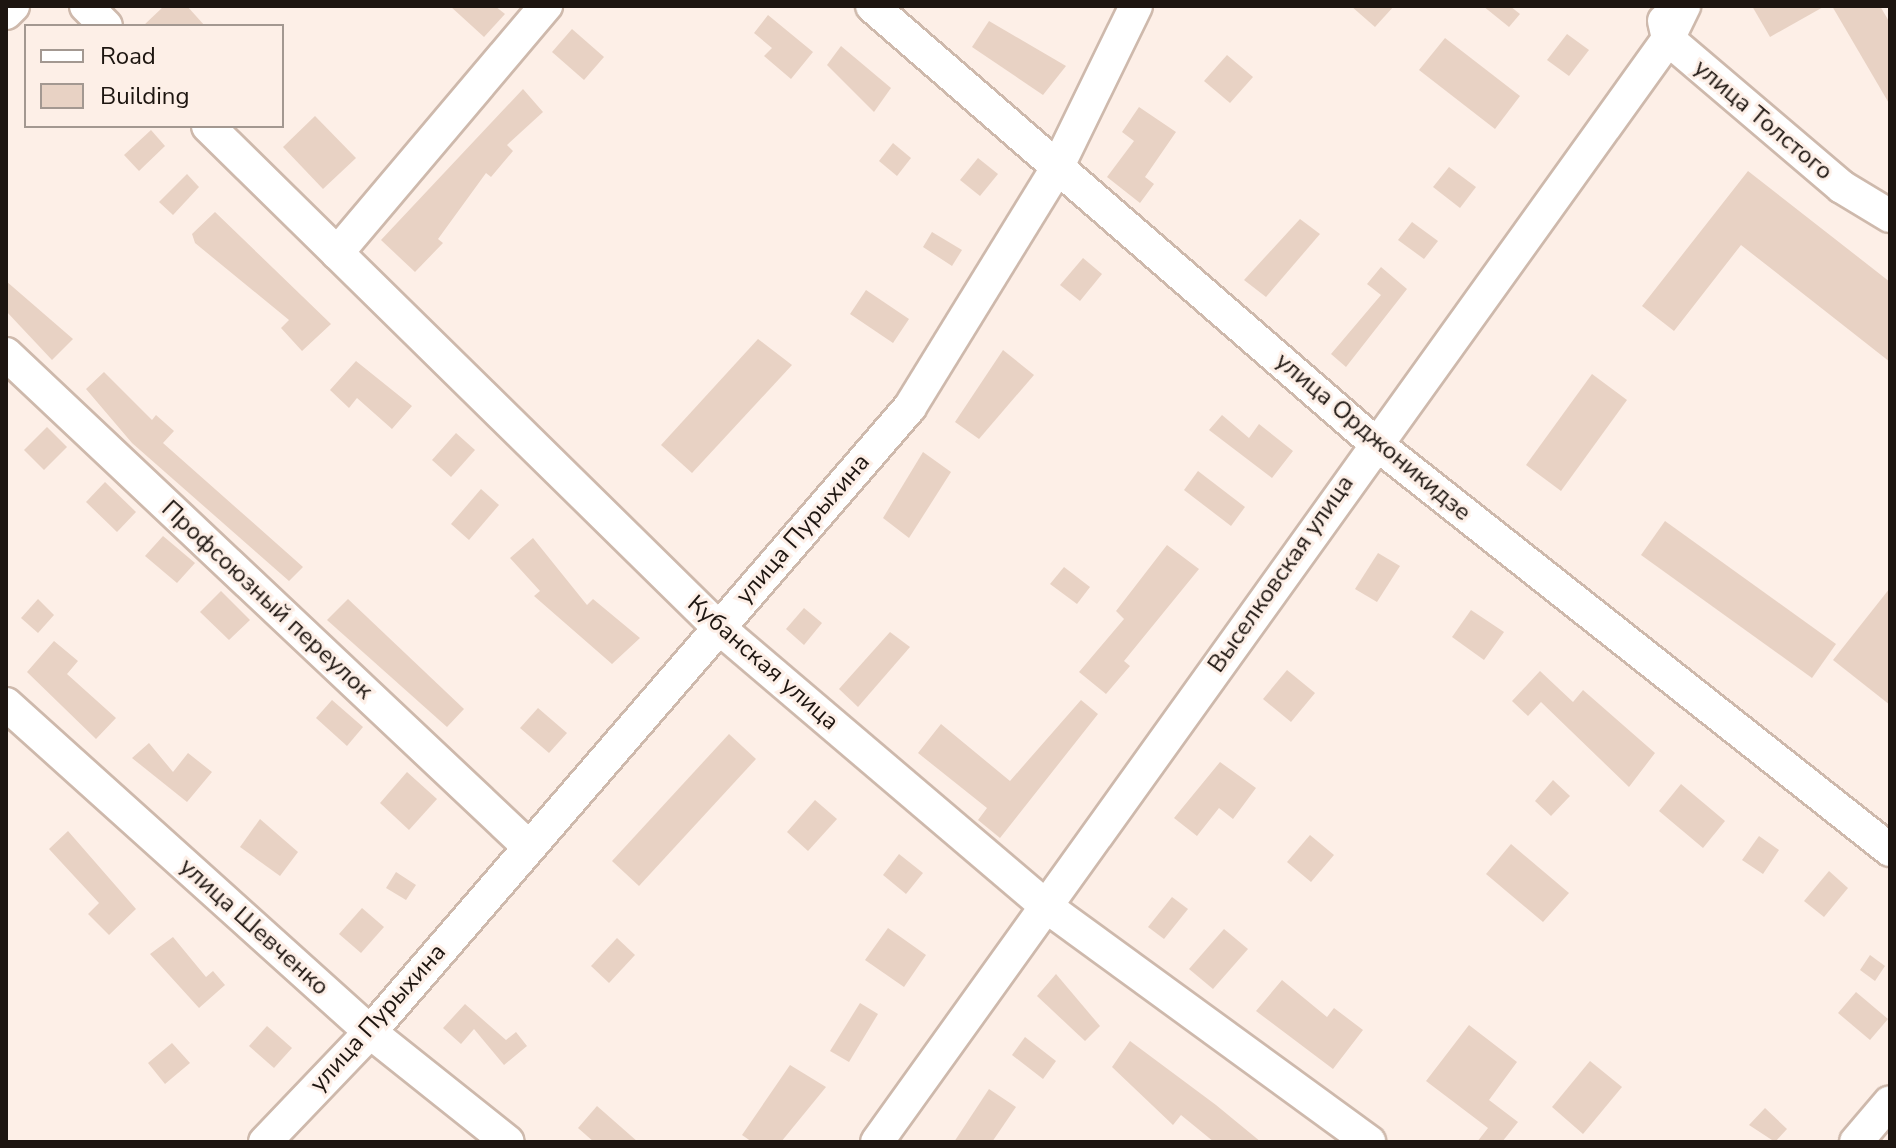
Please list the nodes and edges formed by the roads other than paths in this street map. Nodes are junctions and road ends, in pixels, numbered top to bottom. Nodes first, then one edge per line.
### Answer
1 (13, 6) edge
2 (86, 6) edge
3 (546, 6) edge
4 (872, 6) edge
5 (1136, 6) edge
6 (1660, 6) edge
7 (1684, 6) edge
8 (6, 13) edge
9 (104, 24) edge
10 (1668, 39) junction
11 (210, 128) edge
12 (1057, 168) junction
13 (1890, 216) edge
14 (337, 253) junction
15 (6, 354) edge
16 (1374, 442) junction
17 (718, 627) junction
18 (6, 704) edge
19 (528, 846) junction
20 (1890, 850) edge
21 (1047, 907) junction
22 (370, 1032) junction
23 (1890, 1102) edge
24 (265, 1142) edge
25 (508, 1142) edge
26 (877, 1142) edge
27 (1369, 1142) edge
28 (1856, 1142) edge

1 - 8 street
2 - 9 street
3 - 14 street
4 - 12 street, улица Орджоникидзе
5 - 12 street, улица Пурыхина
6 - 10 street
7 - 10 street, Выселковская улица
10 - 13 street, улица Толстого
10 - 16 street, Выселковская улица
11 - 14 street, Кубанская улица
12 - 16 street, улица Орджоникидзе
12 - 17 street, улица Пурыхина
14 - 17 street, Кубанская улица
15 - 19 street, Профсоюзный переулок
16 - 20 street, улица Орджоникидзе
16 - 21 street, Выселковская улица
17 - 19 street, улица Пурыхина
17 - 21 street, Кубанская улица
18 - 22 street, улица Шевченко
19 - 22 street, улица Пурыхина
21 - 26 street, Выселковская улица
21 - 27 street, Кубанская улица
22 - 24 street, улица Пурыхина
22 - 25 street, улица Шевченко
23 - 28 street

